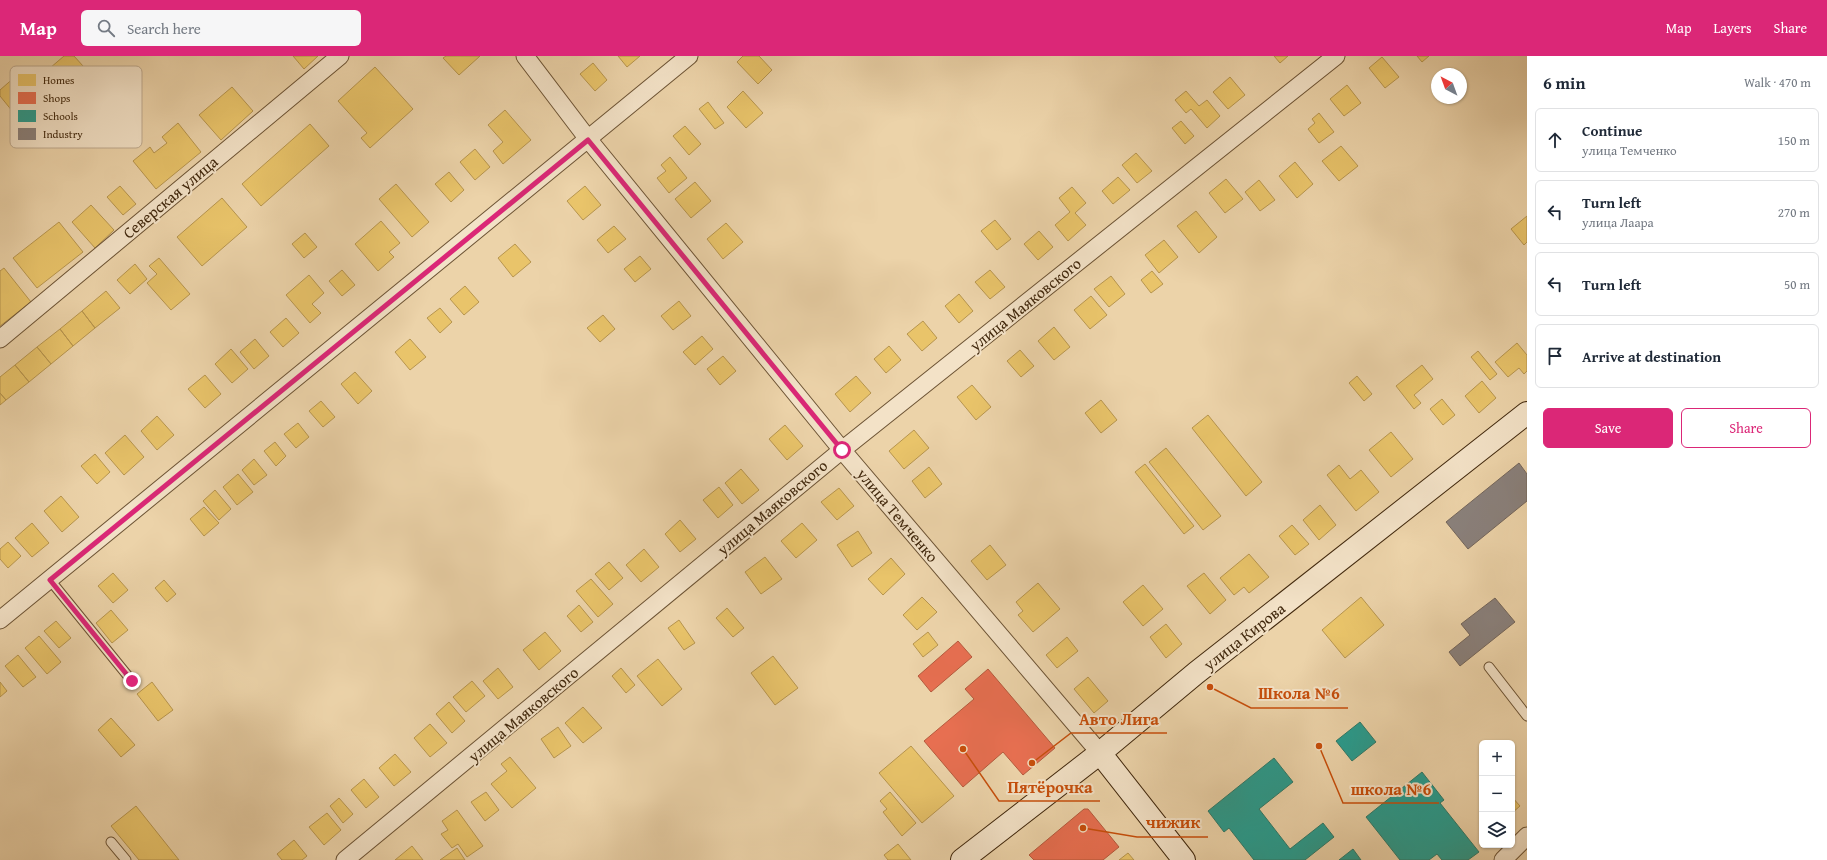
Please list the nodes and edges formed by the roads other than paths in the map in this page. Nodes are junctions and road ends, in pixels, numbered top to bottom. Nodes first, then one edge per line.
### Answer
1 (340, 56) edge
2 (525, 56) edge
3 (689, 56) edge
4 (1336, 56) edge
5 (588, 140) junction
6 (0, 339) edge
7 (1527, 413) edge
8 (842, 450) junction
9 (50, 580) junction
10 (0, 620) edge
11 (1489, 667) dead end
12 (132, 681) dead end
13 (1527, 716) edge
14 (1100, 753) junction
15 (1527, 836) edge
16 (111, 842) dead end
17 (126, 860) edge
18 (345, 860) edge
19 (962, 860) edge
20 (1184, 860) edge
21 (1503, 860) edge

1 - 6 street, Северская улица
2 - 5 street, улица Темченко
3 - 5 street
4 - 8 street, улица Маяковского
5 - 8 street, улица Темченко
5 - 9 street
7 - 14 main road, улица Кирова
8 - 14 street, улица Темченко
8 - 18 street, улица Маяковского
9 - 10 street
9 - 12 lane
11 - 13 lane
14 - 19 main road, улица Кирова
14 - 20 main road, улица Темченко
15 - 21 street
16 - 17 lane

